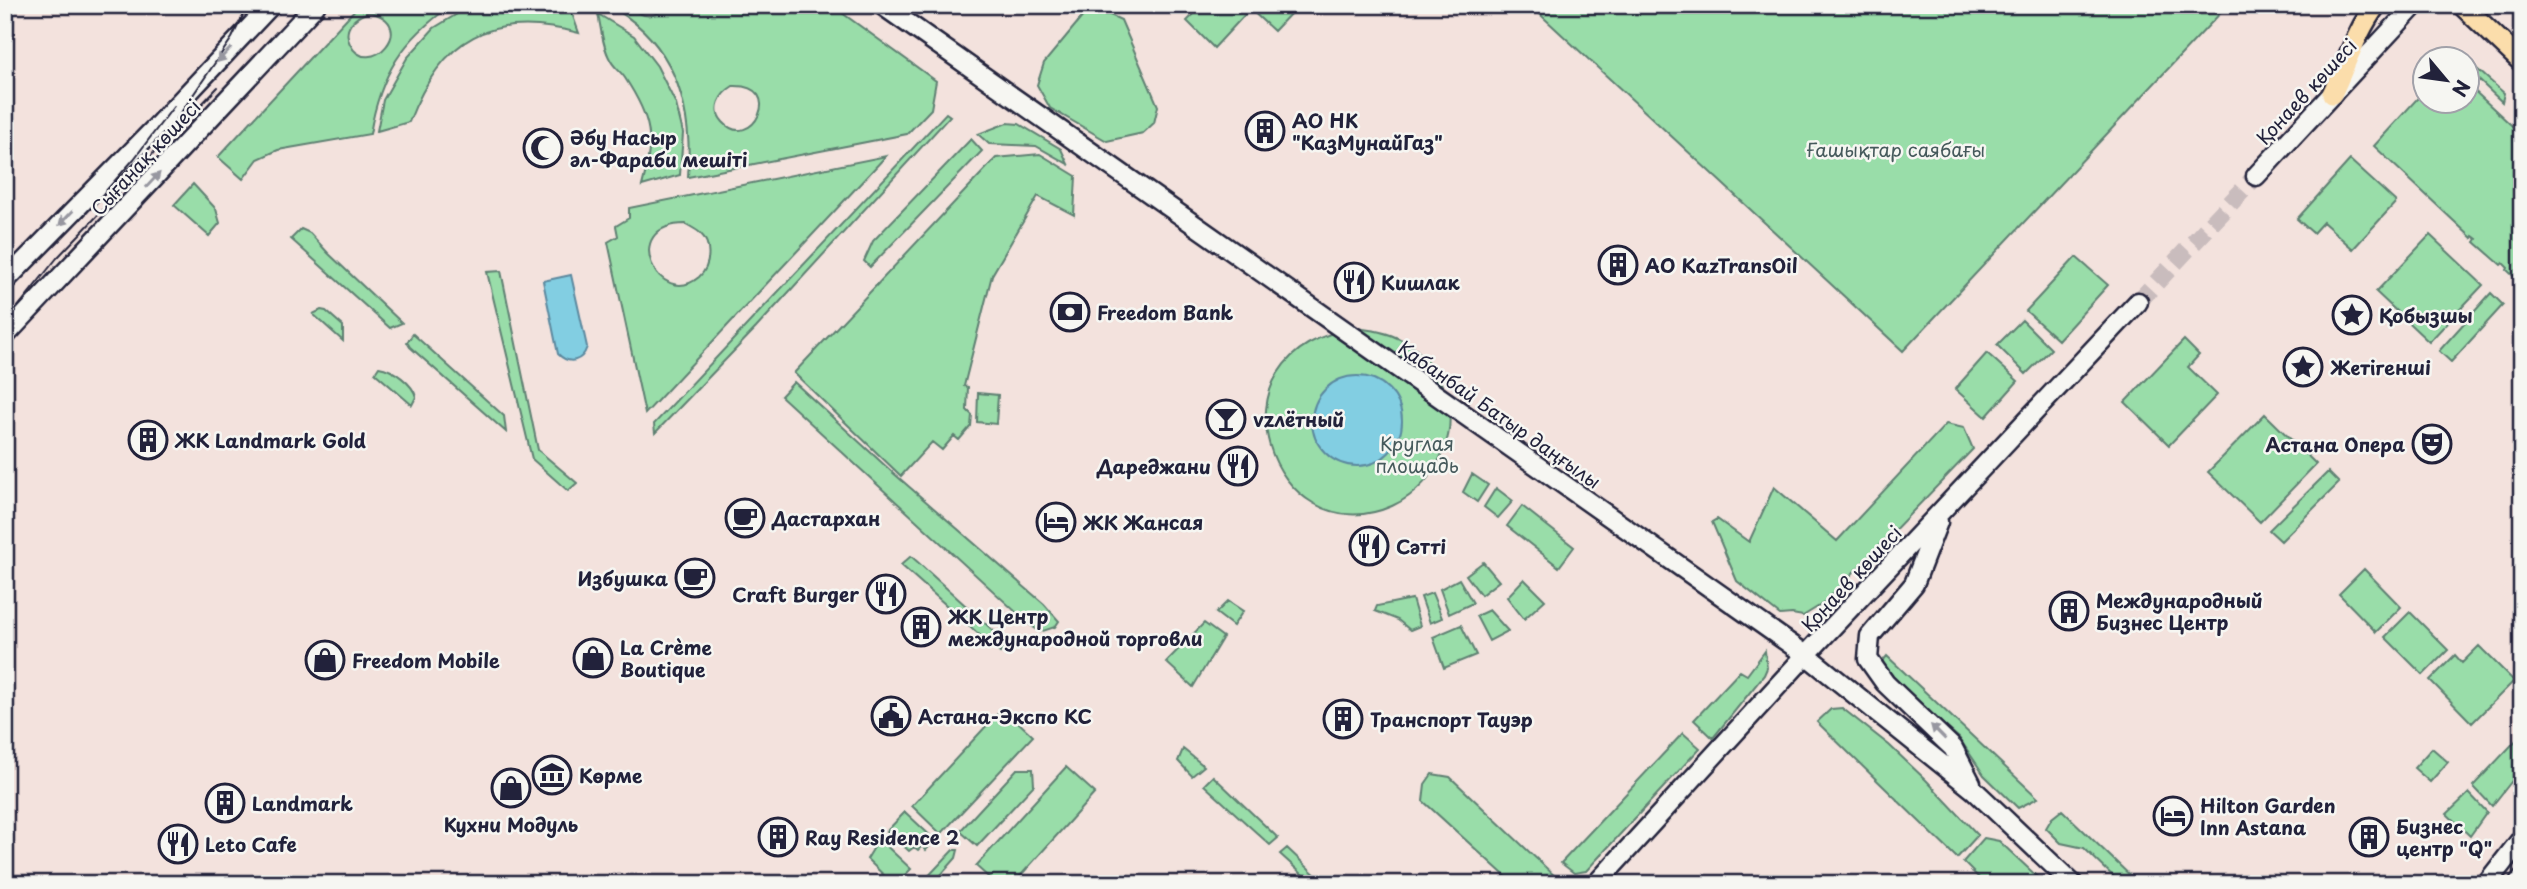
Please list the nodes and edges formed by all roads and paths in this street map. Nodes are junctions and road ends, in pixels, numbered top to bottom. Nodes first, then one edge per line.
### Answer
1 (271, 5) edge
2 (316, 5) edge
3 (882, 5) edge
4 (2376, 5) edge
5 (2415, 5) edge
6 (2462, 5) edge
7 (2522, 62) edge
8 (2332, 94) junction
9 (2256, 176) tunnel mouth
10 (5, 281) edge
11 (2138, 302) tunnel mouth
12 (5, 337) edge
13 (1941, 512) junction
14 (1806, 655) junction
15 (1974, 790) junction
16 (2522, 838) edge
17 (2522, 879) edge
18 (1596, 884) edge
19 (2073, 884) edge
20 (2486, 884) edge
21 (2518, 884) edge

1 -> 10 main road, Сығанақ көшесі
12 -> 2 main road, Сығанақ көшесі
3 - 14 main road, Қабанбай Батыр даңғылы
4 - 8 main road
5 - 8 main road, Қонаев көшесі
6 - 7 main road
8 - 9 main road, Қонаев көшесі
11 - 13 main road, Қонаев көшесі
13 - 14 main road, Қонаев көшесі
15 -> 13 main road
14 - 15 main road, Қабанбай Батыр даңғылы
14 - 18 main road, Қонаев көшесі
15 - 19 main road, Қабанбай Батыр даңғылы
16 - 20 main road
17 - 21 main road

